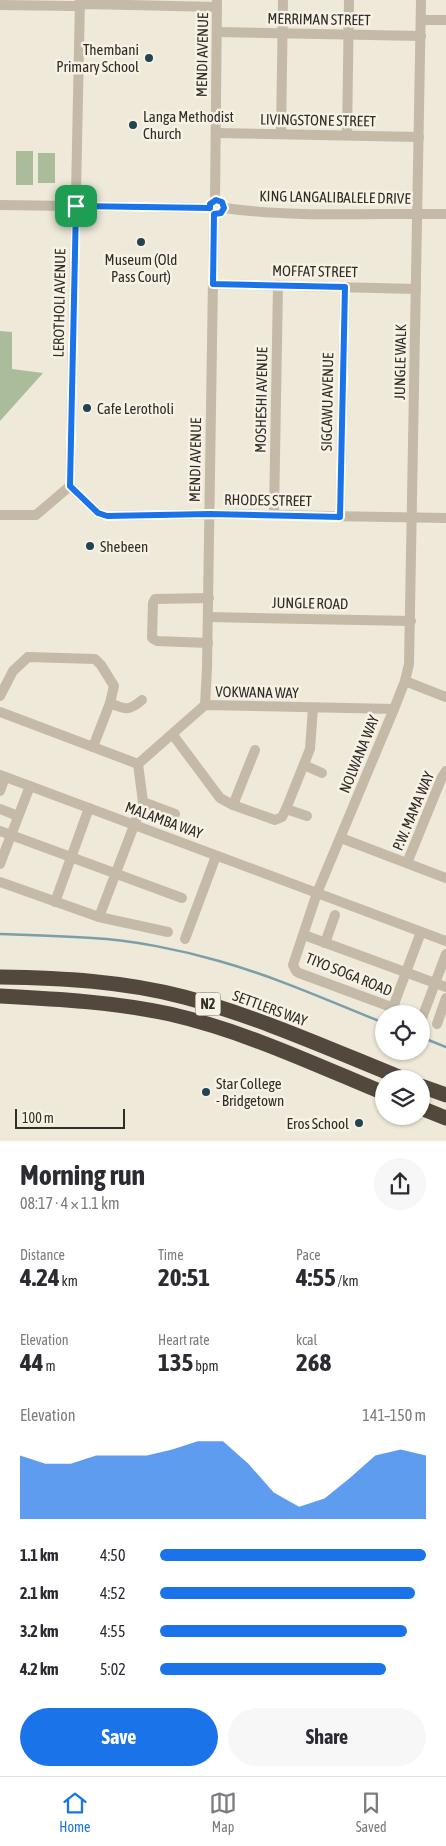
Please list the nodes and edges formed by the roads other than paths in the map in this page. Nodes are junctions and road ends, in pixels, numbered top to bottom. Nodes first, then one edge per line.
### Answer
1 (283, 0) edge
2 (349, 0) edge
3 (422, 0) edge
4 (80, 3) edge
5 (217, 3) edge
6 (0, 5) edge
7 (421, 20) junction
8 (446, 20) edge
9 (217, 32) junction
10 (283, 33) junction
11 (349, 35) junction
12 (421, 36) junction
13 (216, 133) junction
14 (281, 134) junction
15 (347, 135) junction
16 (419, 137) junction
17 (0, 205) edge
18 (76, 206) junction
19 (213, 207) junction
20 (418, 214) junction
21 (446, 214) edge
22 (213, 284) junction
23 (278, 286) junction
24 (345, 287) junction
25 (416, 289) junction
26 (70, 486) junction
27 (209, 514) junction
28 (0, 515) edge
29 (274, 515) junction
30 (340, 517) junction
31 (412, 518) junction
32 (446, 518) edge
33 (209, 598) junction
34 (208, 617) junction
35 (411, 621) junction
36 (208, 642) junction
37 (405, 681) junction
38 (0, 696) edge
39 (446, 697) edge
40 (142, 700) dead end
41 (110, 703) junction
42 (205, 706) junction
43 (313, 708) junction
44 (394, 710) junction
45 (0, 712) edge
46 (173, 734) junction
47 (93, 747) junction
48 (255, 750) dead end
49 (138, 764) junction
50 (304, 765) junction
51 (446, 770) edge
52 (322, 772) dead end
53 (3, 776) edge
54 (30, 786) junction
55 (0, 791) edge
56 (143, 802) junction
57 (232, 805) junction
58 (88, 808) junction
59 (0, 809) edge
60 (286, 809) junction
61 (175, 814) dead end
62 (18, 816) junction
63 (307, 816) dead end
64 (135, 825) junction
65 (0, 831) edge
66 (11, 835) junction
67 (341, 838) junction
68 (216, 856) junction
69 (70, 857) junction
70 (407, 863) junction
71 (0, 864) edge
72 (116, 874) junction
73 (446, 878) edge
74 (0, 882) edge
75 (317, 893) junction
76 (182, 898) dead end
77 (54, 902) junction
78 (335, 915) dead end
79 (99, 917) junction
80 (168, 932) dead end
81 (421, 932) junction
82 (304, 935) junction
83 (185, 939) dead end
84 (446, 941) edge
85 (325, 943) junction
86 (446, 954) edge
87 (406, 973) junction
88 (0, 977) edge
89 (435, 983) junction
90 (446, 988) edge
91 (0, 996) edge
92 (446, 998) edge
93 (385, 1005) edge
94 (394, 1005) edge
95 (427, 1005) edge
96 (441, 1025) edge
97 (381, 1070) edge
98 (375, 1089) edge
99 (430, 1090) edge
100 (446, 1096) edge
101 (430, 1112) edge
102 (446, 1118) edge

1 - 10 street
2 - 11 street
3 - 7 street, JUNGLE WALK
4 - 5 street
4 - 6 street
4 - 18 street, LEROTHOLI AVENUE
5 - 9 street, MENDI AVENUE
7 - 8 street
7 - 12 street, JUNGLE WALK
9 - 10 street, MERRIMAN STREET
9 - 13 street, MENDI AVENUE
10 - 11 street, MERRIMAN STREET
10 - 14 street
11 - 12 street, MERRIMAN STREET
11 - 15 street
12 - 16 street, JUNGLE WALK
13 - 14 street, LIVINGSTONE STREET
13 - 19 street, MENDI AVENUE
14 - 15 street, LIVINGSTONE STREET
15 - 16 street, LIVINGSTONE STREET
16 - 20 street, JUNGLE WALK
17 - 18 street
18 - 19 street
18 - 26 street, LEROTHOLI AVENUE
19 - 20 street, KING LANGALIBALELE DRIVE
19 - 22 street, MENDI AVENUE
20 - 21 street, KING LANGALIBALELE DRIVE
20 - 25 street, JUNGLE WALK
22 - 23 street, MOFFAT STREET
22 - 27 street, MENDI AVENUE
23 - 24 street, MOFFAT STREET
23 - 29 street, MOSHESHI AVENUE
24 - 25 street, MOFFAT STREET
24 - 30 street, SIGCAWU AVENUE
25 - 31 street, JUNGLE WALK
26 - 27 street, RHODES STREET
26 - 28 street
27 - 29 street, RHODES STREET
27 - 33 street, MENDI AVENUE
29 - 30 street, RHODES STREET
30 - 31 street, RHODES STREET
31 - 32 street, RHODES STREET
31 - 35 street, JUNGLE WALK
33 - 34 street, MENDI AVENUE
33 - 36 street
34 - 35 street, JUNGLE ROAD
34 - 36 street, MENDI AVENUE
35 - 37 street, JUNGLE WALK
36 - 42 street, MENDI AVENUE
37 - 39 street
37 - 44 street, NOLWANA WAY
38 - 41 street
40 - 41 street
41 - 47 street
42 - 43 street, VOKWANA WAY
42 - 46 street, VOKWANA WAY
43 - 44 street, VOKWANA WAY
43 - 50 street
44 - 67 street, NOLWANA WAY
45 - 47 street
46 - 49 street, VOKWANA WAY
46 - 57 street
47 - 49 street
48 - 57 street
49 - 56 street
50 - 52 street
50 - 60 street
51 - 70 street, P.W. MAMA WAY
53 - 54 street, MALAMBA WAY
53 - 55 street
54 - 58 street, MALAMBA WAY
54 - 62 street
56 - 61 street
56 - 64 street
57 - 60 street
58 - 64 street, MALAMBA WAY
58 - 69 street
59 - 62 street
60 - 63 street
62 - 66 street
64 - 68 street, MALAMBA WAY
64 - 72 street
65 - 66 street
66 - 69 street
66 - 71 street
67 - 70 street
67 - 75 street, NOLWANA WAY
68 - 75 street, MALAMBA WAY
68 - 83 street
69 - 72 street
69 - 77 street
70 - 73 street
72 - 76 street
72 - 79 street
74 - 77 street
75 - 81 street, MALAMBA WAY
75 - 82 street, TIYO SOGA ROAD
77 - 79 street
78 - 85 street
79 - 80 street
81 - 84 street, MALAMBA WAY
81 - 87 street
82 - 85 street
82 - 93 street, TIYO SOGA ROAD
85 - 87 street
86 - 89 street
87 - 89 street
87 - 94 street
88 - 97 highway, SETTLERS WAY / N2
89 - 90 street
89 - 95 street
91 - 98 highway, N2
92 - 96 street
99 - 100 highway
101 - 102 highway

